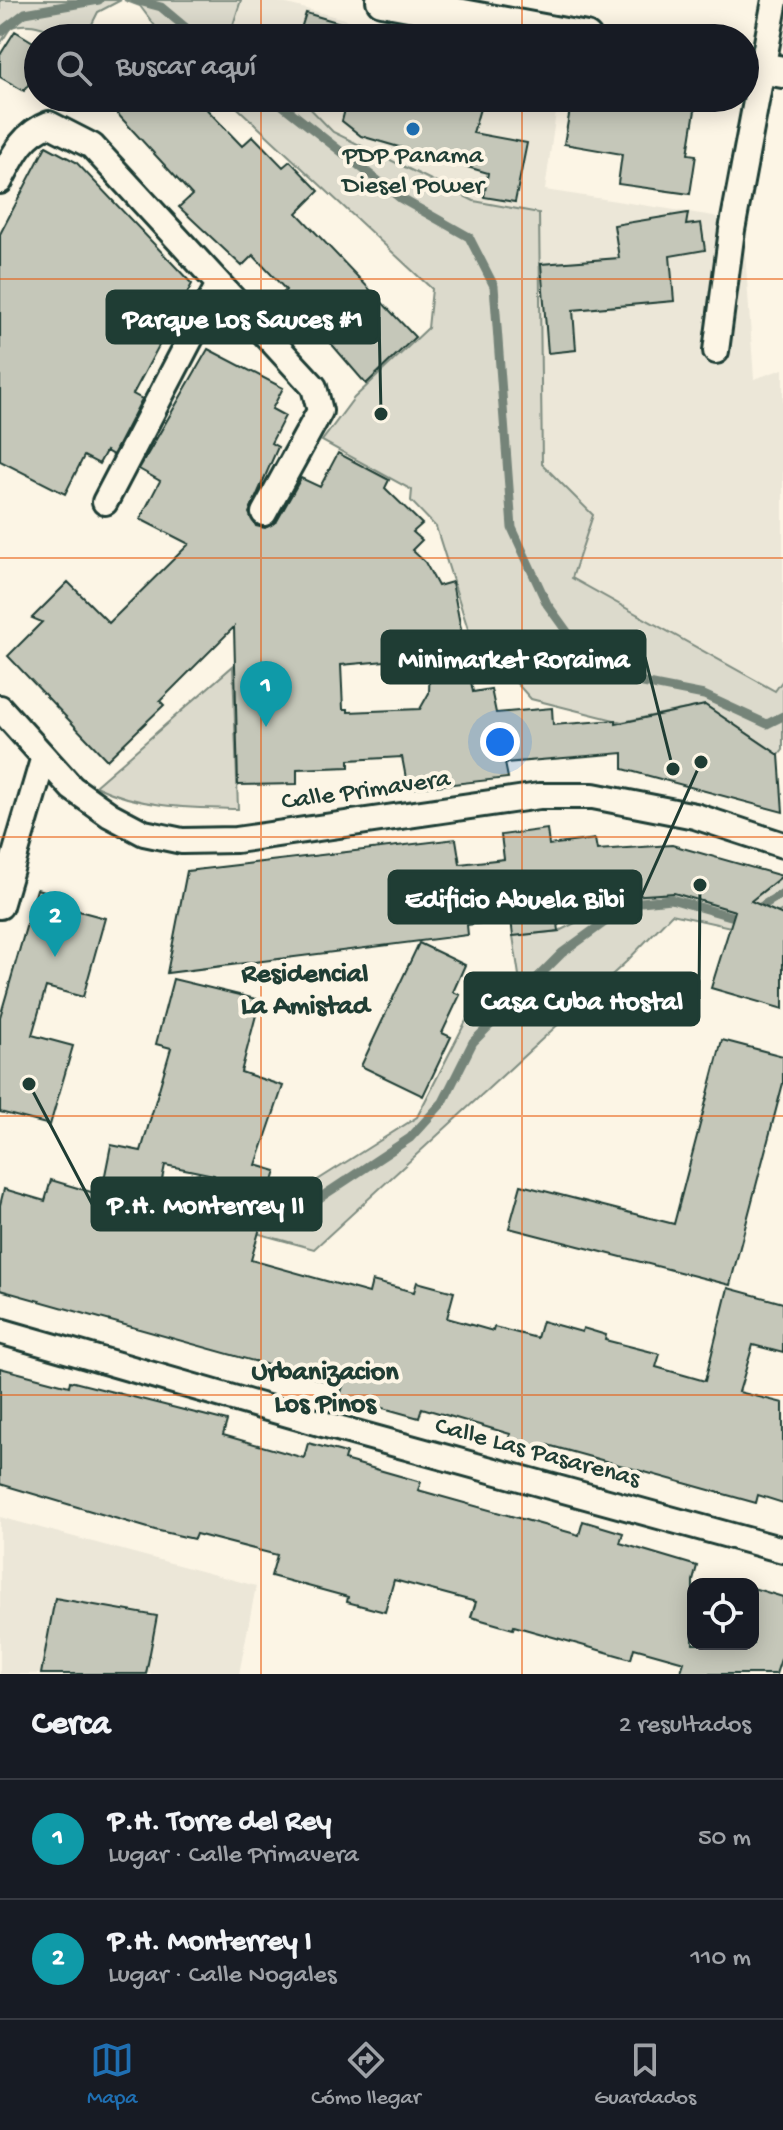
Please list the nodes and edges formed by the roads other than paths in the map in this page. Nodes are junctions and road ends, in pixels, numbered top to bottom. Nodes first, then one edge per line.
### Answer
1 (382, 0) edge
2 (775, 0) edge
3 (511, 24) edge
4 (764, 68) edge
5 (759, 93) edge
6 (755, 112) edge
7 (0, 181) edge
8 (219, 284) junction
9 (716, 351) dead end
10 (105, 502) dead end
11 (264, 513) dead end
12 (0, 708) edge
13 (43, 760) junction
14 (783, 845) edge
15 (0, 906) edge
16 (0, 1331) edge
17 (783, 1550) edge

1 - 3 street
2 - 4 street
4 - 5 street
6 - 9 street
7 - 8 street
8 - 10 street
8 - 11 street
12 - 13 street, Calle Primavera
13 - 14 street, Calle Primavera
13 - 15 street
16 - 17 street, Calle Las Pasarenas

